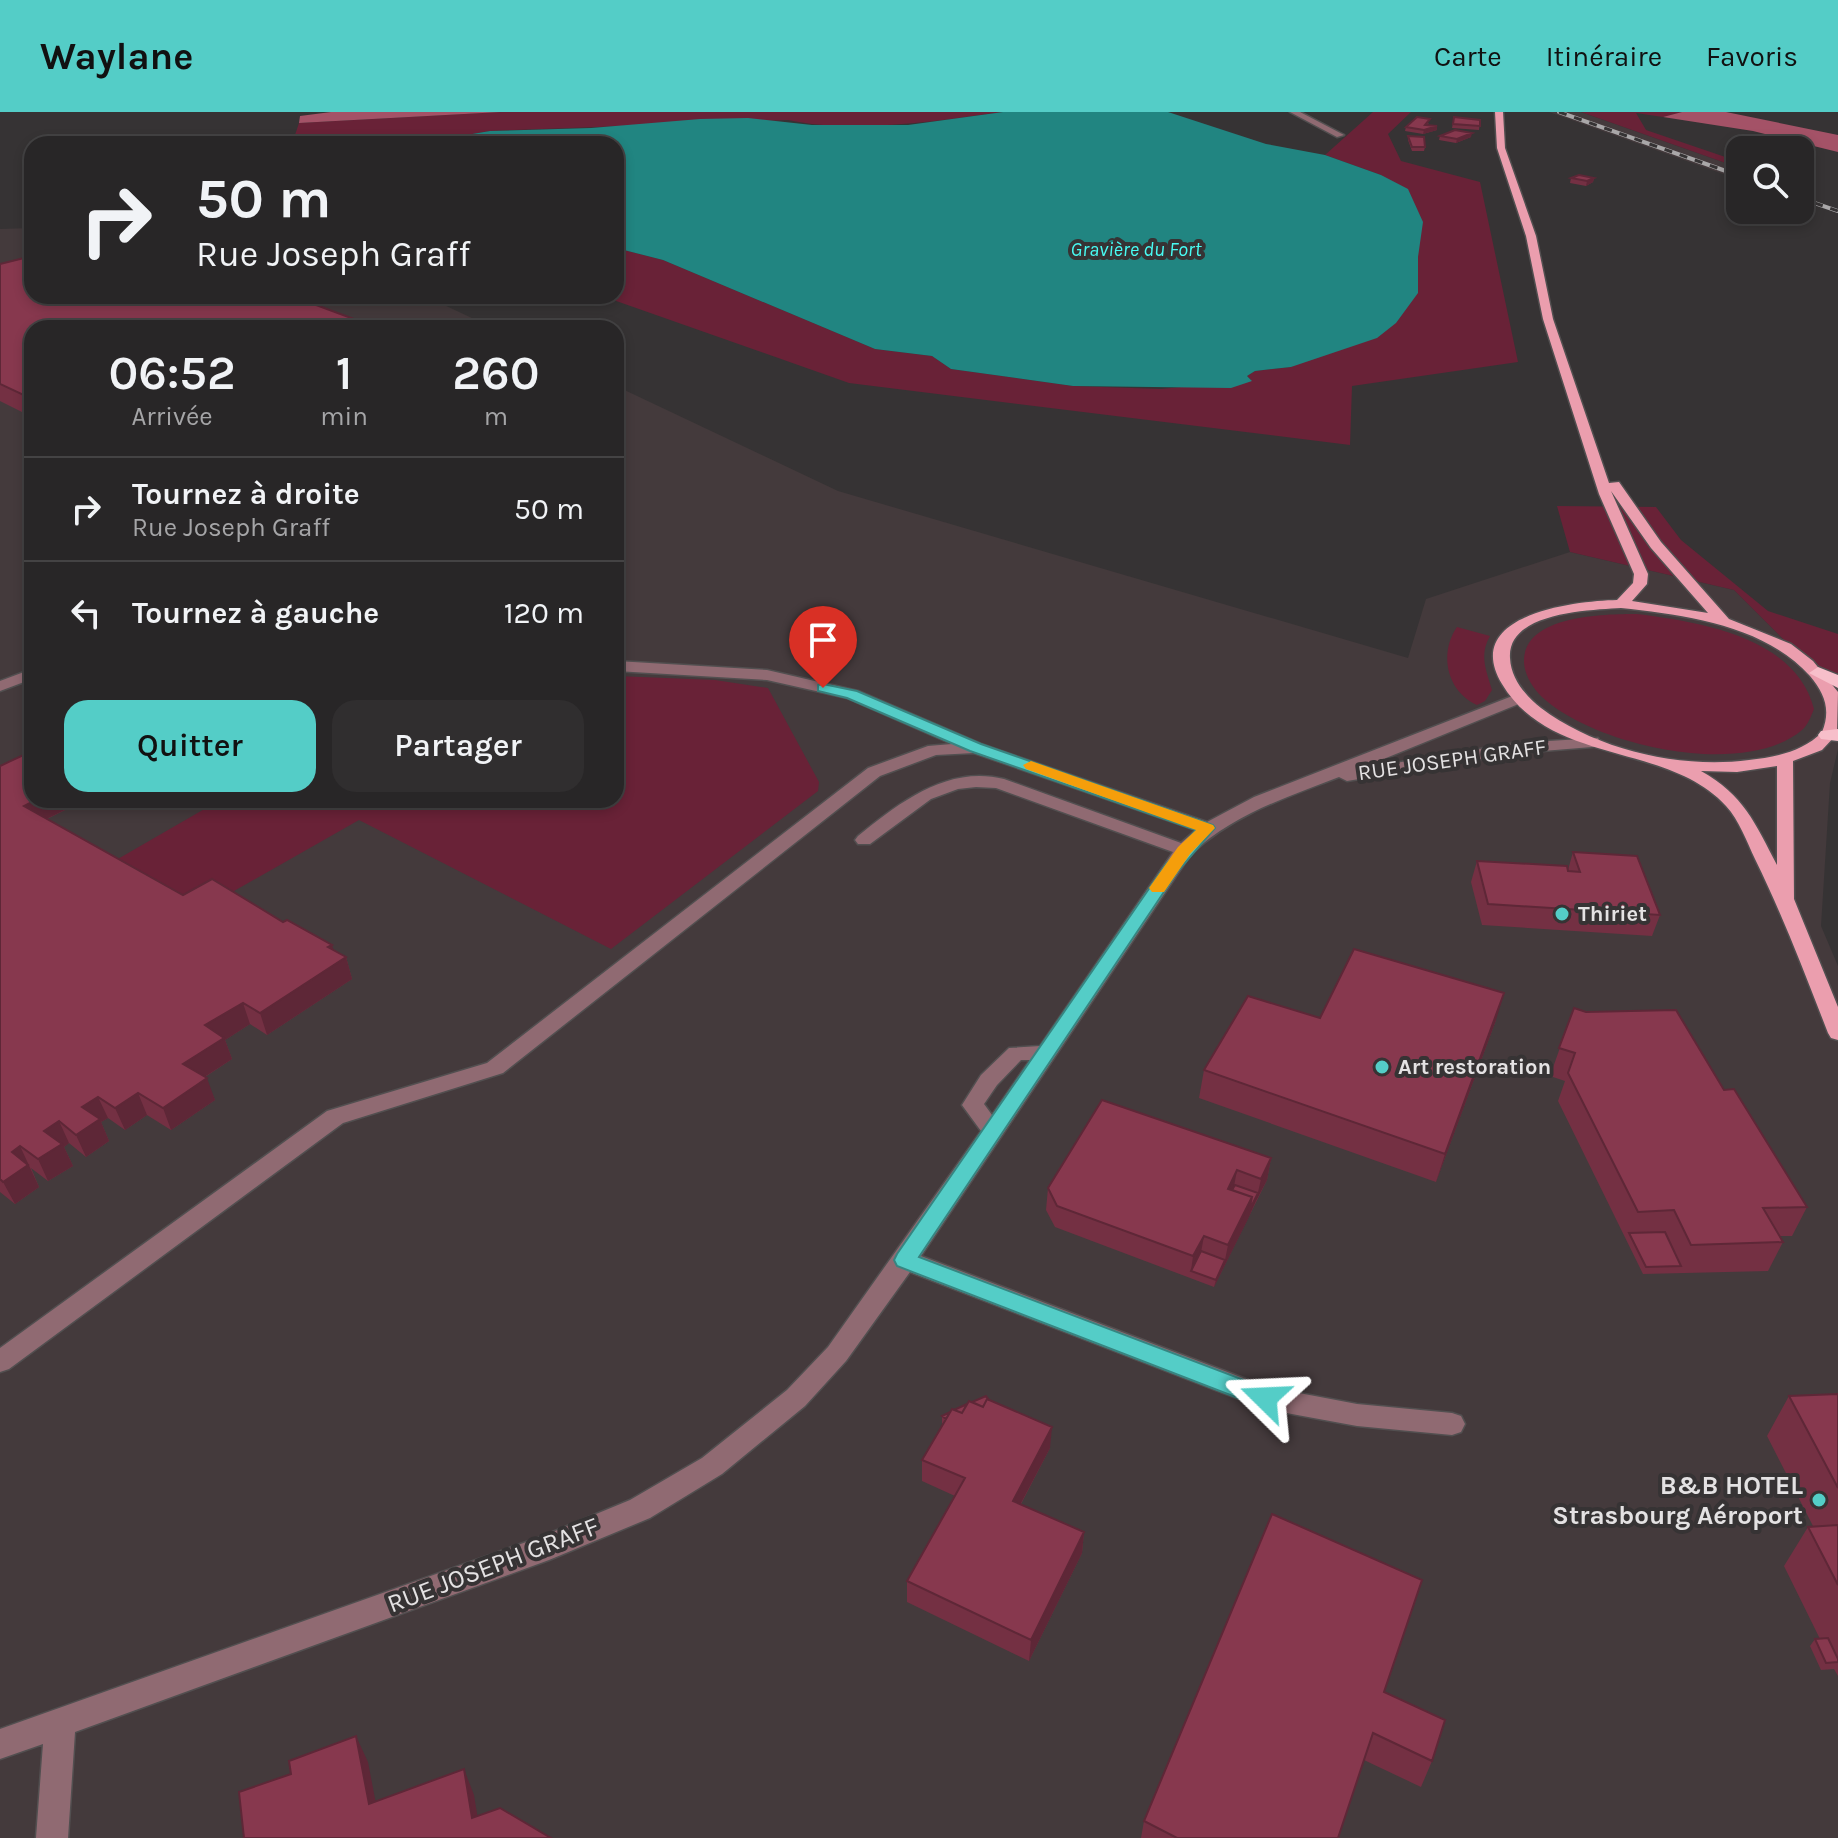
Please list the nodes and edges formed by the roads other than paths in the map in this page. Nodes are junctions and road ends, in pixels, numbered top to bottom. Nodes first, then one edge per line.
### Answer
1 (1294, 112) edge
2 (1499, 112) edge
3 (1340, 135) dead end
4 (1593, 451) junction
5 (1621, 604) junction
6 (1724, 622) junction
7 (624, 666) edge
8 (1818, 673) junction
9 (24, 677) edge
10 (1838, 682) edge
11 (0, 686) edge
12 (1520, 698) junction
13 (1833, 735) edge
14 (1592, 742) junction
15 (975, 748) junction
16 (1785, 759) junction
17 (1671, 763) junction
18 (1312, 781) junction
19 (1207, 828) junction
20 (864, 840) dead end
21 (1184, 850) junction
22 (1787, 905) junction
23 (1838, 1033) edge
24 (905, 1260) junction
25 (0, 1362) edge
26 (1452, 1424) dead end
27 (60, 1723) junction
28 (0, 1744) edge
29 (52, 1838) edge

1 - 3 street
2 - 4 main road
4 - 5 main road
4 - 6 main road
5 - 6 main road
5 - 12 main road
6 - 8 main road
7 - 15 street
8 - 10 highway
8 - 13 main road
9 - 11 street
12 - 14 main road
12 - 18 street, RUE JOSEPH GRAFF
13 - 16 main road
14 - 17 main road
14 - 18 street, RUE JOSEPH GRAFF
15 - 19 street
15 - 25 street
16 - 17 main road
16 - 22 main road
17 - 22 main road
18 - 19 street, RUE JOSEPH GRAFF
19 - 21 street, RUE JOSEPH GRAFF
20 - 21 street
21 - 24 street, RUE JOSEPH GRAFF
22 - 23 main road
24 - 26 street
24 - 27 street, RUE JOSEPH GRAFF
27 - 28 street, RUE JOSEPH GRAFF
27 - 29 street

